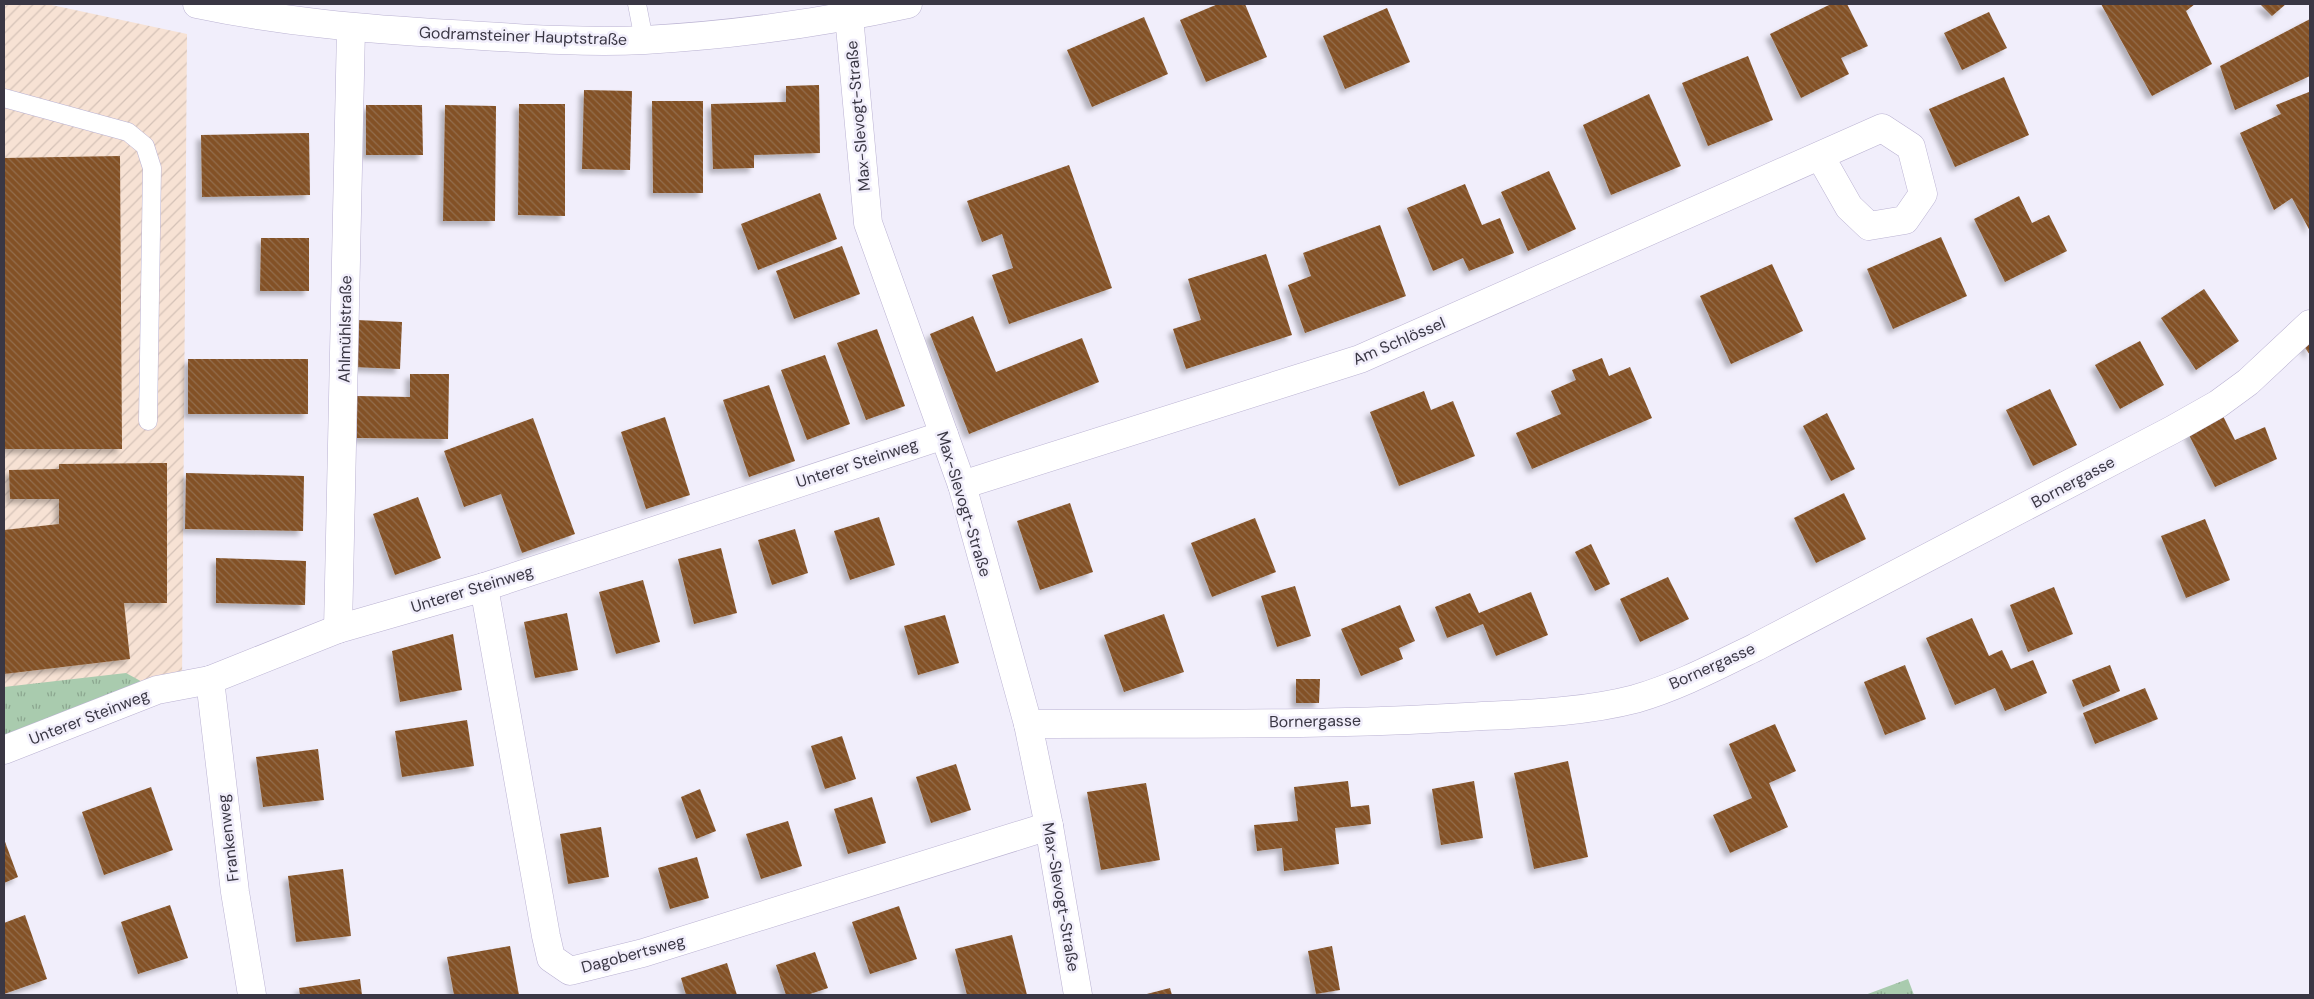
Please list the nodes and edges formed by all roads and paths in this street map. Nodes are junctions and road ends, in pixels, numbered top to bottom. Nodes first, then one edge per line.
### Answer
1 (197, 4) edge
2 (637, 4) edge
3 (908, 4) edge
4 (860, 11) edge
5 (351, 28) junction
6 (644, 40) junction
7 (4, 98) edge
8 (1820, 156) dead end
9 (2310, 324) edge
10 (148, 420) dead end
11 (944, 435) junction
12 (962, 485) junction
13 (484, 586) junction
14 (338, 629) junction
15 (210, 680) junction
16 (1028, 724) junction
17 (4, 750) edge
18 (1049, 826) junction
19 (252, 995) edge
20 (1078, 995) edge

1 - 5 street, Godramsteiner Hauptstraße
2 - 6 lane
3 - 4 street, Godramsteiner Hauptstraße
4 - 6 street, Godramsteiner Hauptstraße
4 - 11 street, Max-Slevogt-Straße
5 - 6 street, Godramsteiner Hauptstraße
5 - 14 street, Ahlmühlstraße
7 - 10 lane
8 - 12 street, Am Schlössel
9 - 16 street, Bornergasse
11 - 12 street, Max-Slevogt-Straße
11 - 13 street, Unterer Steinweg
12 - 16 street, Max-Slevogt-Straße
13 - 14 street, Unterer Steinweg
13 - 18 street, Dagobertsweg
14 - 15 street, Unterer Steinweg
15 - 17 street, Unterer Steinweg
15 - 19 street, Frankenweg
16 - 18 street, Max-Slevogt-Straße
18 - 20 street, Max-Slevogt-Straße

